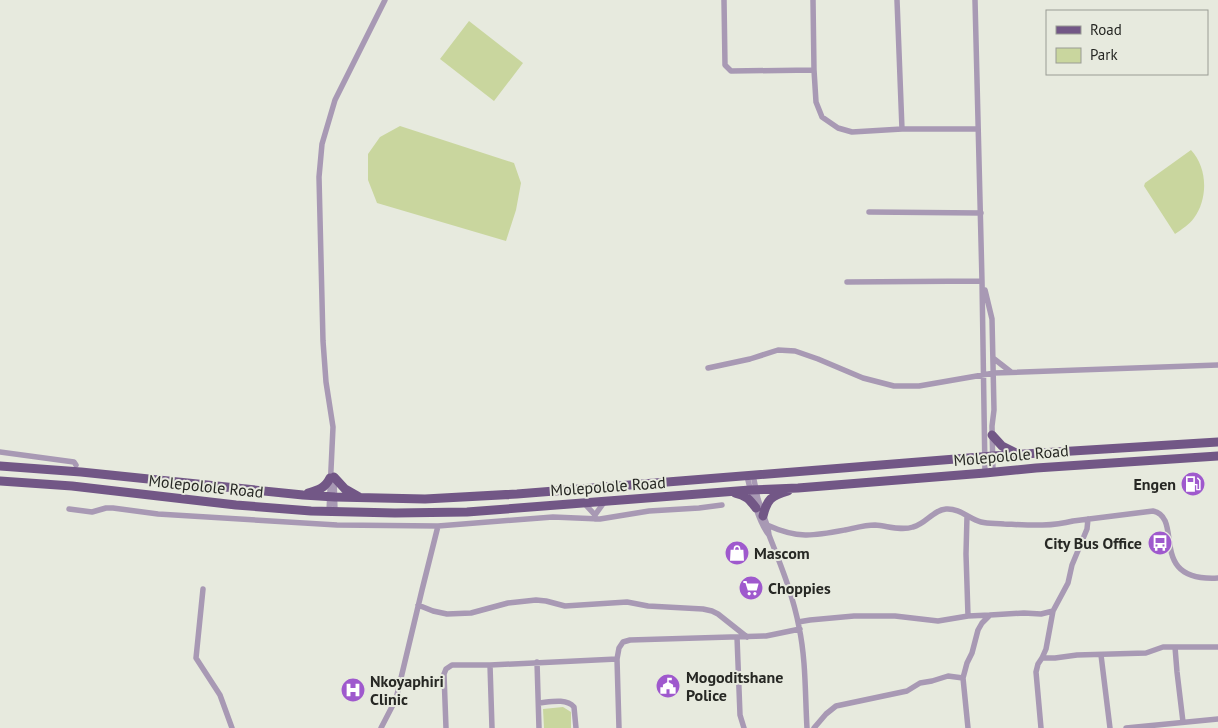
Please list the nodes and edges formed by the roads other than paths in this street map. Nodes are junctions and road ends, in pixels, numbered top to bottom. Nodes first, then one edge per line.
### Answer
1 (385, 0) edge
2 (724, 0) edge
3 (813, 0) edge
4 (898, 0) edge
5 (975, 0) edge
6 (814, 70) junction
7 (978, 129) junction
8 (902, 130) junction
9 (869, 212) dead end
10 (981, 213) junction
11 (982, 281) junction
12 (847, 282) dead end
13 (993, 358) junction
14 (1218, 365) edge
15 (708, 368) dead end
16 (994, 372) junction
17 (1011, 372) junction
18 (984, 374) junction
19 (985, 427) junction
20 (992, 431) junction
21 (1218, 442) edge
22 (0, 452) edge
23 (1021, 454) junction
24 (989, 457) junction
25 (1215, 458) edge
26 (76, 465) dead end
27 (0, 466) edge
28 (989, 472) junction
29 (750, 476) junction
30 (332, 478) junction
31 (0, 480) edge
32 (798, 488) junction
33 (753, 490) junction
34 (732, 492) junction
35 (303, 495) junction
36 (332, 497) junction
37 (361, 498) junction
38 (605, 501) junction
39 (584, 503) junction
40 (722, 504) dead end
41 (69, 508) dead end
42 (756, 508) junction
43 (332, 512) junction
44 (967, 516) junction
45 (595, 517) junction
46 (1088, 519) junction
47 (765, 521) junction
48 (438, 526) junction
49 (769, 536) junction
50 (1218, 578) edge
51 (203, 589) dead end
52 (418, 605) junction
53 (1054, 611) junction
54 (990, 615) junction
55 (968, 616) junction
56 (799, 626) junction
57 (737, 637) junction
58 (747, 637) junction
59 (1176, 647) junction
60 (1218, 647) edge
61 (1101, 655) junction
62 (1042, 658) junction
63 (617, 659) junction
64 (537, 662) junction
65 (490, 665) junction
66 (963, 678) junction
67 (539, 703) junction
68 (1218, 719) edge
69 (1184, 722) junction
70 (232, 728) edge
71 (381, 728) edge
72 (446, 728) edge
73 (492, 728) edge
74 (539, 728) edge
75 (576, 728) edge
76 (619, 728) edge
77 (744, 728) edge
78 (807, 728) edge
79 (814, 728) edge
80 (968, 728) edge
81 (1042, 728) edge
82 (1110, 728) edge
83 (1126, 728) edge

1 - 30 street
2 - 6 street
3 - 6 street
4 - 8 street
5 - 7 street
6 - 8 street
7 - 8 street
7 - 10 street
9 - 10 street
10 - 11 street
11 - 12 street
11 - 13 street
11 - 18 street
13 - 16 street
13 - 17 street
14 - 17 street
15 - 18 street
16 - 17 street
16 - 18 street
16 - 20 street
18 - 19 street
19 - 20 street
19 - 24 street
20 - 23 main road
20 - 24 street
21 - 23 main road, Molepolole Road
22 - 26 street
23 - 24 main road, Molepolole Road
24 - 28 street
24 - 29 main road, Molepolole Road
25 - 28 main road, Molepolole Road
27 - 35 main road, Molepolole Road
28 - 32 main road, Molepolole Road
29 - 33 street
29 - 37 main road, Molepolole Road
30 - 35 main road
30 - 36 street
30 - 37 main road
31 - 43 main road, Molepolole Road
32 - 33 main road, Molepolole Road
32 - 47 main road
33 - 34 main road, Molepolole Road
33 - 42 street
33 - 47 street
34 - 38 main road, Molepolole Road
34 - 42 main road
35 - 36 main road, Molepolole Road
36 - 37 main road, Molepolole Road
36 - 43 street
38 - 39 main road, Molepolole Road
38 - 45 street
39 - 43 main road, Molepolole Road
39 - 45 street
40 - 45 street
41 - 48 street
42 - 49 street
44 - 46 street
44 - 47 street
44 - 55 street
45 - 48 street
46 - 50 street
46 - 53 street
47 - 49 street
48 - 52 street
49 - 56 street
51 - 70 street
52 - 58 street
52 - 71 street
53 - 54 street
53 - 62 street
54 - 55 street
54 - 66 street
55 - 56 street
56 - 58 street
56 - 78 street
57 - 58 street
57 - 63 street
57 - 77 street
59 - 60 street
59 - 61 street
59 - 69 street
61 - 62 street
61 - 82 street
62 - 81 street
63 - 64 street
63 - 76 street
64 - 65 street
64 - 67 street
65 - 72 street
65 - 73 street
66 - 79 street
66 - 80 street
67 - 74 street
67 - 75 street
68 - 69 street
69 - 83 street

